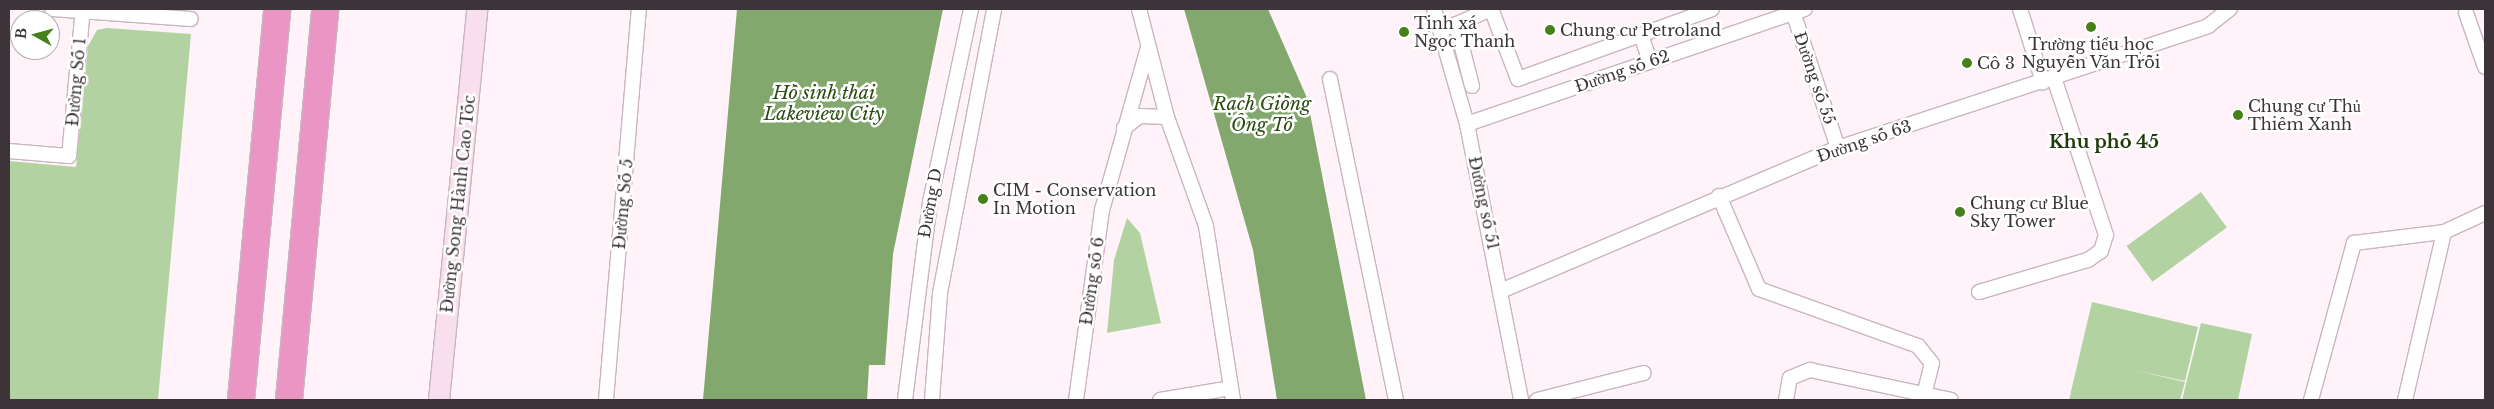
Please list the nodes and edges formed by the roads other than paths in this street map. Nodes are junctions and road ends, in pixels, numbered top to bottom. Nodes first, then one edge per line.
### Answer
1 (52, 9) edge
2 (270, 9) edge
3 (277, 9) edge
4 (326, 9) edge
5 (337, 9) edge
6 (477, 9) edge
7 (639, 9) edge
8 (971, 9) edge
9 (994, 9) edge
10 (1140, 9) edge
11 (1434, 9) edge
12 (1712, 9) edge
13 (2020, 9) edge
14 (2230, 9) edge
15 (83, 10) edge
16 (1491, 10) edge
17 (1796, 10) edge
18 (2466, 13) dead end
19 (191, 20) dead end
20 (1456, 24) junction
21 (1440, 32) junction
22 (1641, 35) junction
23 (1148, 47) junction
24 (1650, 61) junction
25 (2485, 67) edge
26 (1330, 79) dead end
27 (2048, 80) junction
28 (1472, 86) dead end
29 (1167, 117) junction
30 (1467, 124) junction
31 (1124, 128) junction
32 (1838, 148) junction
33 (9, 151) edge
34 (1719, 196) junction
35 (2485, 213) edge
36 (2444, 232) junction
37 (1502, 290) junction
38 (1979, 292) dead end
39 (249, 307) junction
40 (295, 341) junction
41 (1644, 373) dead end
42 (1231, 394) edge
43 (1924, 397) edge
44 (241, 400) edge
45 (290, 400) edge
46 (439, 400) edge
47 (606, 400) edge
48 (905, 400) edge
49 (932, 400) edge
50 (1076, 400) edge
51 (1160, 400) edge
52 (1396, 400) edge
53 (1521, 400) edge
54 (1537, 400) edge
55 (1786, 400) edge
56 (1950, 400) edge
57 (2311, 400) edge
58 (2405, 400) edge

1 - 15 street
2 - 39 highway
3 - 39 highway
4 - 40 highway
5 - 40 highway
6 - 46 main road, Đường Song Hành Cao Tốc
7 - 47 street, Đường Số 5
8 - 48 street, Đường D
9 - 49 street, Đường D
10 - 23 street
11 - 21 street, Đường số 51
12 - 22 street
13 - 27 street
14 - 27 street, Đường số 63
15 - 19 street
15 - 33 street, Đường Số 1
16 - 20 street
16 - 22 street
17 - 24 street, Đường số 62
17 - 32 street, Đường số 55
18 - 25 street
20 - 21 street
20 - 28 street
21 - 30 street, Đường số 51
22 - 24 street
23 - 29 street
23 - 31 street, Đường số 6
24 - 30 street, Đường số 62
26 - 52 street
27 - 32 street, Đường số 63
27 - 38 street
29 - 31 street
29 - 42 street
30 - 37 street, Đường số 51
31 - 50 street, Đường số 6
32 - 34 street, Đường số 63
34 - 37 street, Đường số 63
34 - 43 street
35 - 36 street
36 - 57 street
36 - 58 street
37 - 53 street, Đường số 51
39 - 44 highway
40 - 45 highway
41 - 54 street
42 - 51 street
43 - 55 street
43 - 56 street

